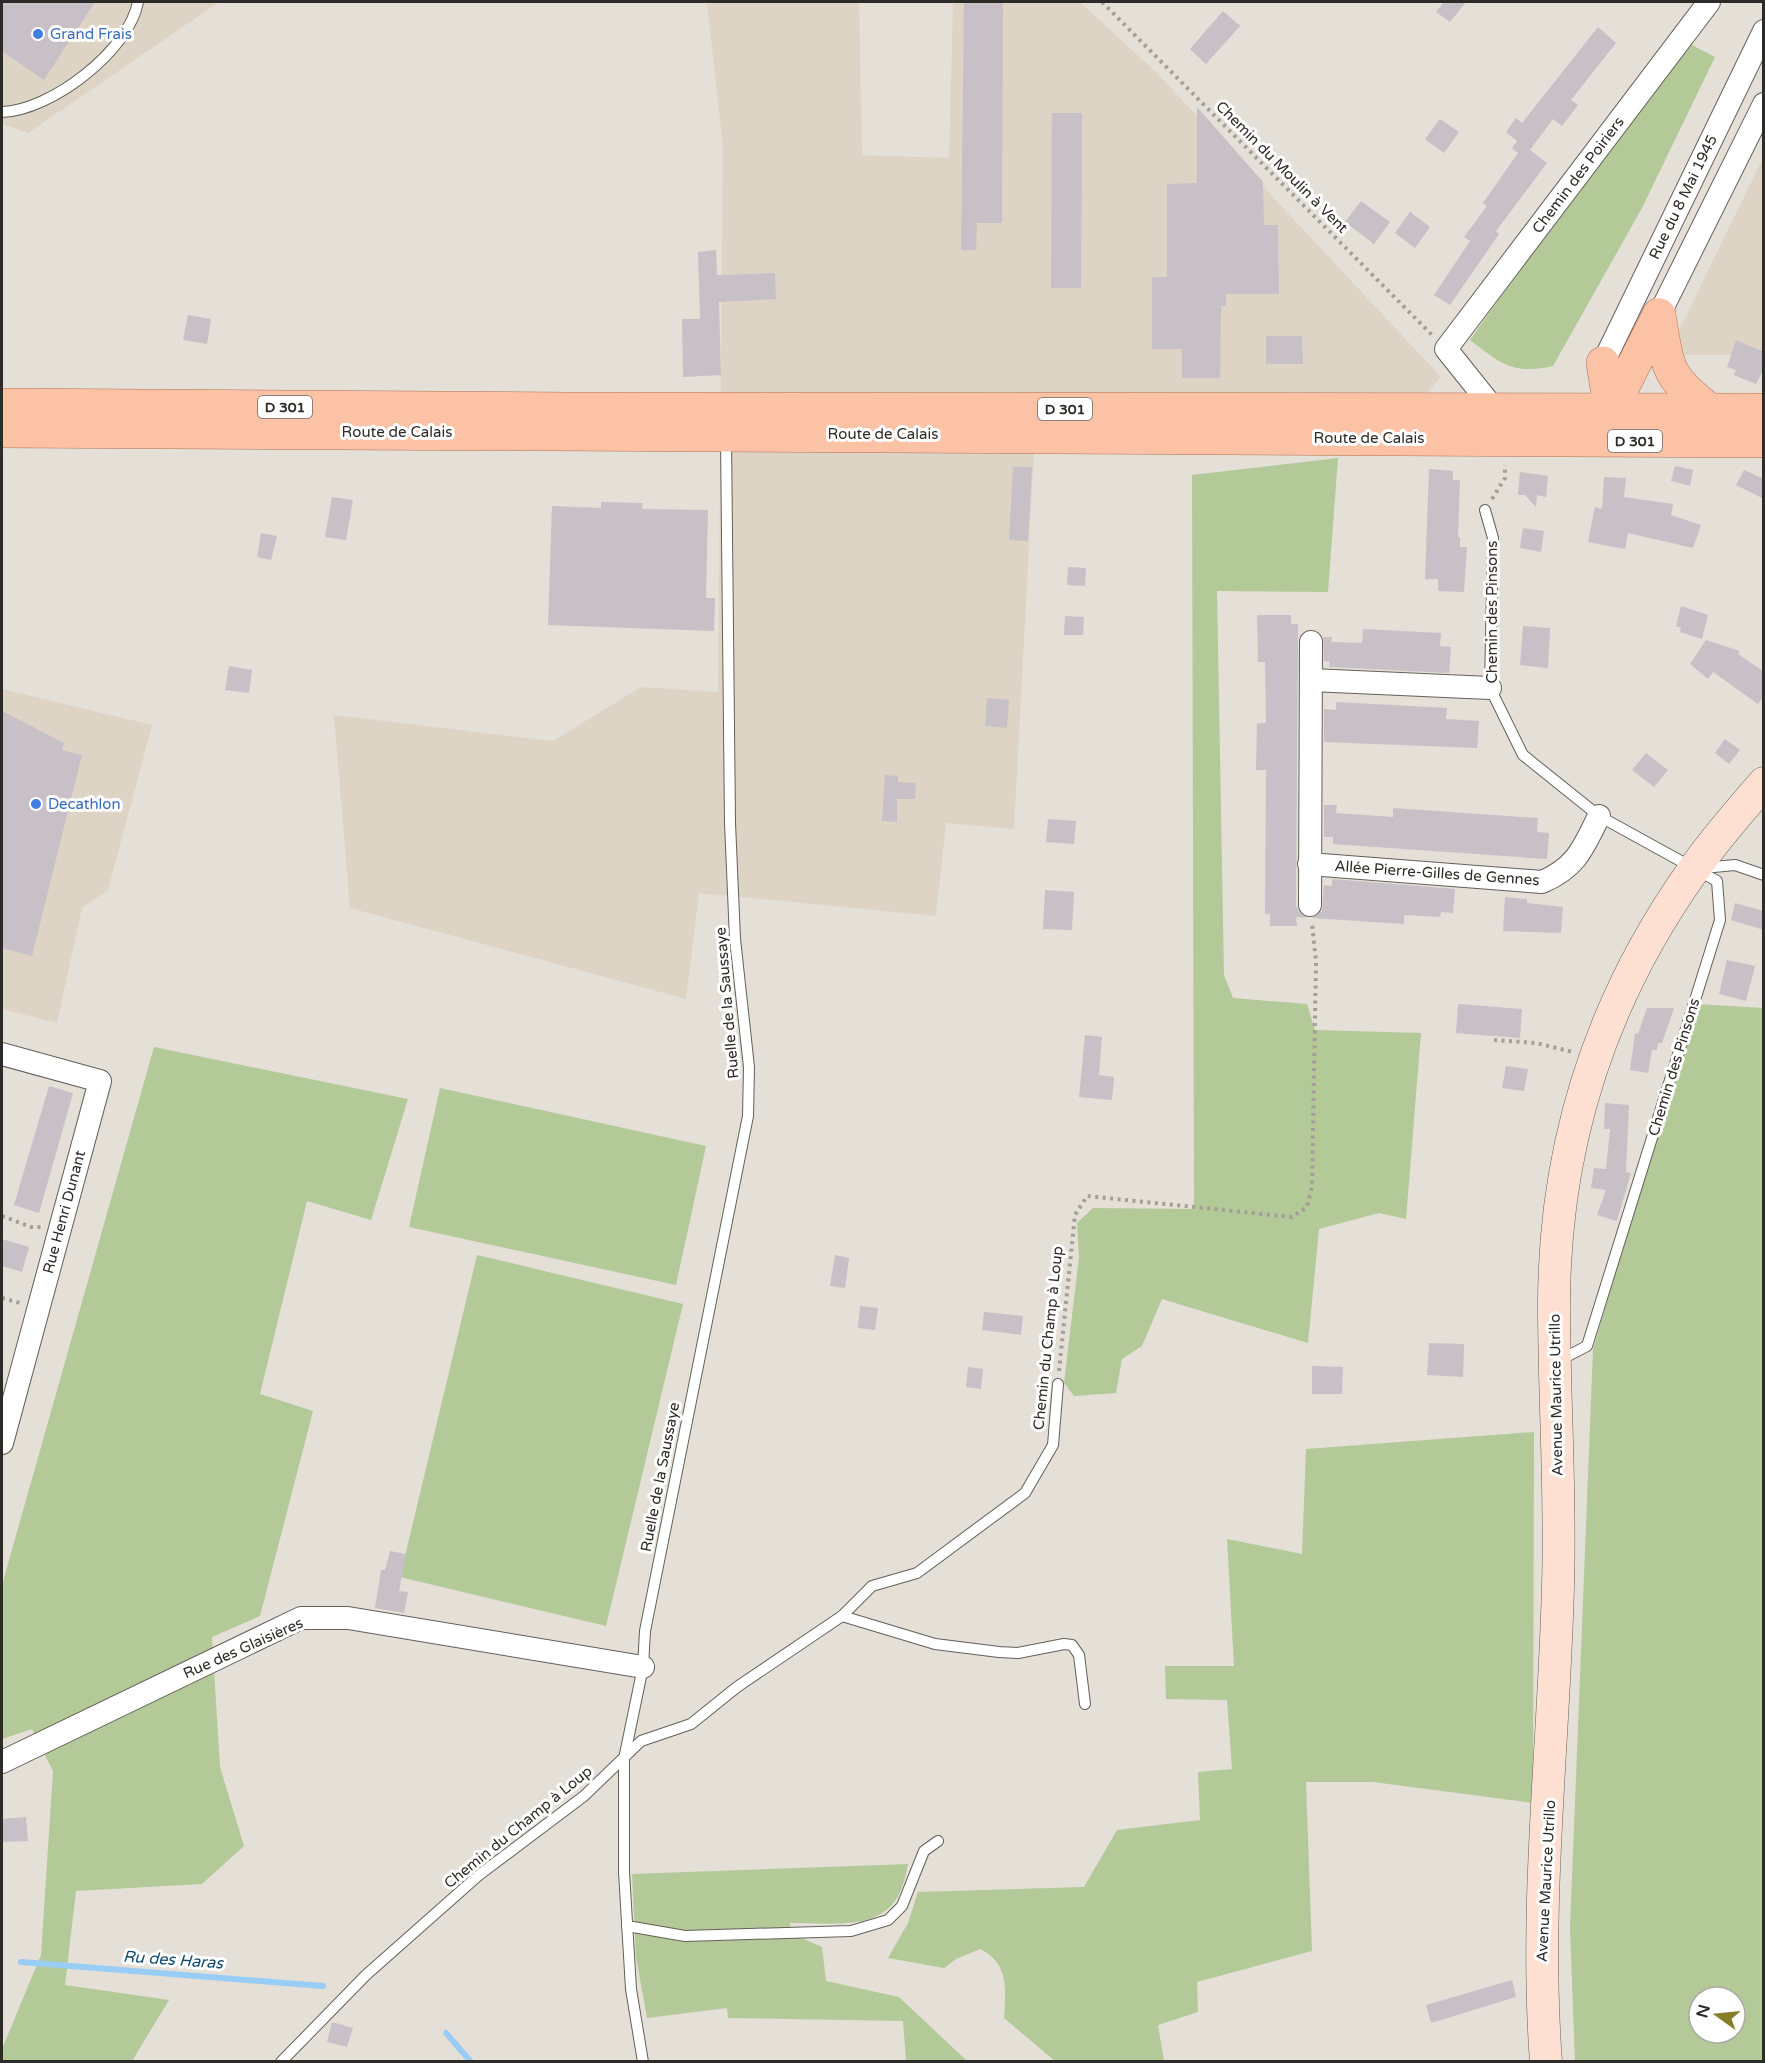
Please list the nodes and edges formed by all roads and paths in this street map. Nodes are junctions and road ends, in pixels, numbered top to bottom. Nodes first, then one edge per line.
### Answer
1 (138, 2) edge
2 (1102, 2) edge
3 (1709, 2) edge
4 (1764, 31) edge
5 (1764, 104) edge
6 (2, 112) edge
7 (1659, 315) junction
8 (1446, 349) junction
9 (1603, 363) junction
10 (2, 405) edge
11 (1494, 409) junction
12 (1562, 409) junction
13 (1710, 410) junction
14 (1764, 410) edge
15 (1611, 426) junction
16 (2, 431) edge
17 (726, 433) junction
18 (1506, 440) junction
19 (1764, 441) edge
20 (1485, 510) joint
21 (1311, 642) dead end
22 (1311, 680) junction
23 (1490, 688) junction
24 (1764, 783) edge
25 (1599, 816) junction
26 (1309, 864) junction
27 (1693, 869) junction
28 (1764, 875) edge
29 (1310, 905) joint
30 (1494, 1040) dead end
31 (2, 1054) edge
32 (1594, 1057) junction
33 (2, 1216) edge
34 (60, 1227) junction
35 (1555, 1362) junction
36 (1058, 1384) joint
37 (2, 1443) edge
38 (842, 1616) junction
39 (643, 1667) junction
40 (1085, 1704) dead end
41 (624, 1759) junction
42 (2, 1762) edge
43 (938, 1841) dead end
44 (627, 1926) junction
45 (281, 2061) edge
46 (643, 2061) edge
47 (1546, 2061) edge

1 - 6 lane
2 - 8 path, Chemin du Moulin à Vent
3 - 8 street, Chemin des Poiriers
4 - 9 street, Rue du 8 Mai 1945
5 - 7 street, Rue du 8 Mai 1945
7 - 13 main road
7 - 15 main road
8 - 11 street
9 - 12 main road
9 - 15 main road
10 - 11 main road, Route de Calais / D 301
11 - 12 main road, Route de Calais / D 301
12 - 15 main road, Route de Calais / D 301
13 - 14 main road, Route de Calais / D 301
13 - 15 main road, Route de Calais / D 301
15 - 18 main road, Route de Calais / D 301
15 - 19 main road, Route de Calais / D 301
16 - 17 main road, Route de Calais / D 301
17 - 18 main road, Route de Calais / D 301
17 - 39 lane, Ruelle de la Saussaye
18 - 20 path
20 - 23 lane, Chemin des Pinsons
21 - 22 street
22 - 23 street
22 - 26 street
23 - 25 lane, Chemin des Pinsons
24 - 27 main road, Avenue Maurice Utrillo
25 - 26 street, Allée Pierre-Gilles de Gennes
25 - 27 lane, Chemin des Pinsons
26 - 29 street
27 - 28 lane
27 - 32 main road, Avenue Maurice Utrillo
27 - 35 lane, Chemin des Pinsons
29 - 36 path, Chemin du Champ à Loup
30 - 32 path
31 - 34 street, Rue Henri Dunant
32 - 35 main road, Avenue Maurice Utrillo
33 - 34 path
34 - 37 street, Rue Henri Dunant
35 - 47 main road, Avenue Maurice Utrillo
36 - 38 lane, Chemin du Champ à Loup
38 - 40 lane
38 - 41 lane, Chemin du Champ à Loup
39 - 41 lane, Ruelle de la Saussaye
39 - 42 street, Rue des Glaisières
41 - 44 lane, Ruelle de la Saussaye
41 - 45 lane, Chemin du Champ à Loup
43 - 44 lane
44 - 46 lane, Ruelle de la Saussaye

